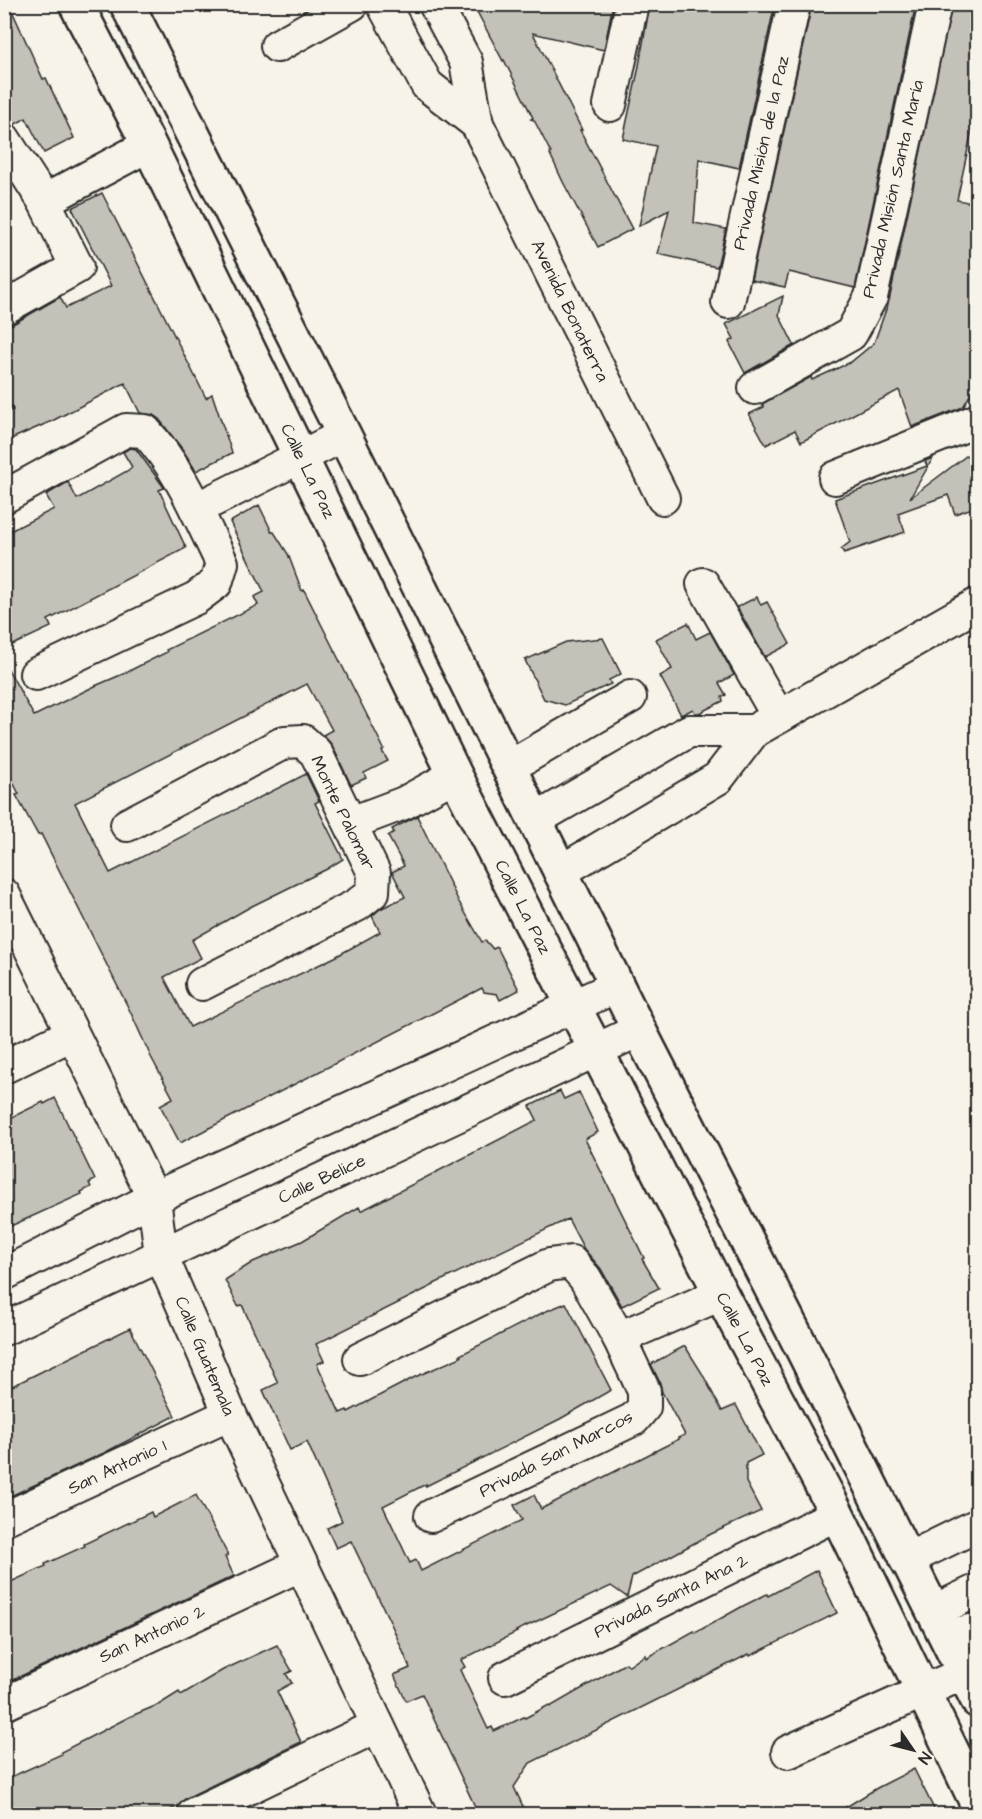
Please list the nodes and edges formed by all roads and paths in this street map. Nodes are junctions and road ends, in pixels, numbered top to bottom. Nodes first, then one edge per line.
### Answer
1 (76, 4) edge
2 (127, 4) edge
3 (352, 4) edge
4 (383, 4) edge
5 (435, 4) edge
6 (632, 4) edge
7 (794, 4) edge
8 (936, 4) edge
9 (277, 46) dead end
10 (610, 105) dead end
11 (477, 124) junction
12 (4, 139) edge
13 (148, 145) junction
14 (44, 201) junction
15 (728, 302) dead end
16 (4, 308) edge
17 (755, 388) dead end
18 (978, 420) edge
19 (344, 435) junction
20 (301, 457) junction
21 (835, 478) dead end
22 (4, 497) edge
23 (663, 498) dead end
24 (196, 509) junction
25 (703, 584) dead end
26 (978, 604) edge
27 (36, 674) dead end
28 (630, 697) dead end
29 (766, 724) junction
30 (509, 767) junction
31 (455, 775) junction
32 (535, 820) junction
33 (351, 823) junction
34 (127, 825) dead end
35 (560, 872) junction
36 (4, 895) edge
37 (202, 984) dead end
38 (617, 986) junction
39 (573, 1005) junction
40 (639, 1030) junction
41 (72, 1034) junction
42 (595, 1050) junction
43 (4, 1066) edge
44 (154, 1198) junction
45 (161, 1255) junction
46 (4, 1274) edge
47 (721, 1294) junction
48 (4, 1329) edge
49 (619, 1338) junction
50 (360, 1359) dead end
51 (230, 1414) junction
52 (837, 1514) junction
53 (431, 1516) dead end
54 (4, 1519) edge
55 (978, 1525) edge
56 (906, 1560) junction
57 (300, 1565) junction
58 (978, 1590) edge
59 (953, 1625) edge
60 (506, 1677) dead end
61 (971, 1687) edge
62 (922, 1693) junction
63 (4, 1704) edge
64 (377, 1726) junction
65 (788, 1752) dead end
66 (978, 1805) edge
67 (194, 1815) edge
68 (420, 1815) edge

1 - 13 main road, Calle La Paz
2 - 19 main road
3 - 9 street
4 - 11 street, Avenida Bonaterra
5 - 11 street, Avenida Bonaterra
6 - 10 street
7 - 15 street, Privada Misión de la Paz
8 - 17 street, Privada Misión Santa María
11 - 23 street, Avenida Bonaterra
12 - 14 street
13 - 14 street
13 - 20 main road, Calle La Paz
14 - 16 street
18 - 21 street
19 - 20 street
19 - 30 main road
20 - 24 street
20 - 31 main road, Calle La Paz
22 - 24 street
24 - 27 street
25 - 29 street
26 - 29 street
28 - 30 street
29 - 32 street
29 - 35 street
30 - 32 main road
31 - 33 street
31 - 39 main road, Calle La Paz
32 - 35 main road
33 - 34 street, Monte Palomar
33 - 37 street, Monte Palomar
35 - 38 main road
36 - 41 street, Calle Guatemala
38 - 39 street
38 - 40 main road
39 - 42 main road, Calle La Paz
39 - 44 street
40 - 42 street, Calle Belice
40 - 56 main road
41 - 43 street
41 - 44 street, Calle Guatemala
42 - 45 street, Calle Belice
42 - 47 main road, Calle La Paz
44 - 45 street, Calle Guatemala
44 - 46 street
45 - 48 street, Calle Belice
45 - 51 street, Calle Guatemala
47 - 49 street
47 - 52 main road, Calle La Paz
49 - 50 street, Privada San Marcos
49 - 53 street, Privada San Marcos
51 - 54 street, San Antonio 1
51 - 57 street, Calle Guatemala
52 - 60 street, Privada Santa Ana 2
52 - 62 main road, Calle La Paz
55 - 56 street
56 - 59 main road
57 - 63 street, San Antonio 2
57 - 64 street, Calle Guatemala
58 - 59 street
59 - 61 main road
61 - 62 street
62 - 65 street
62 - 66 main road, Calle La Paz
64 - 67 street
64 - 68 street, Calle Guatemala

